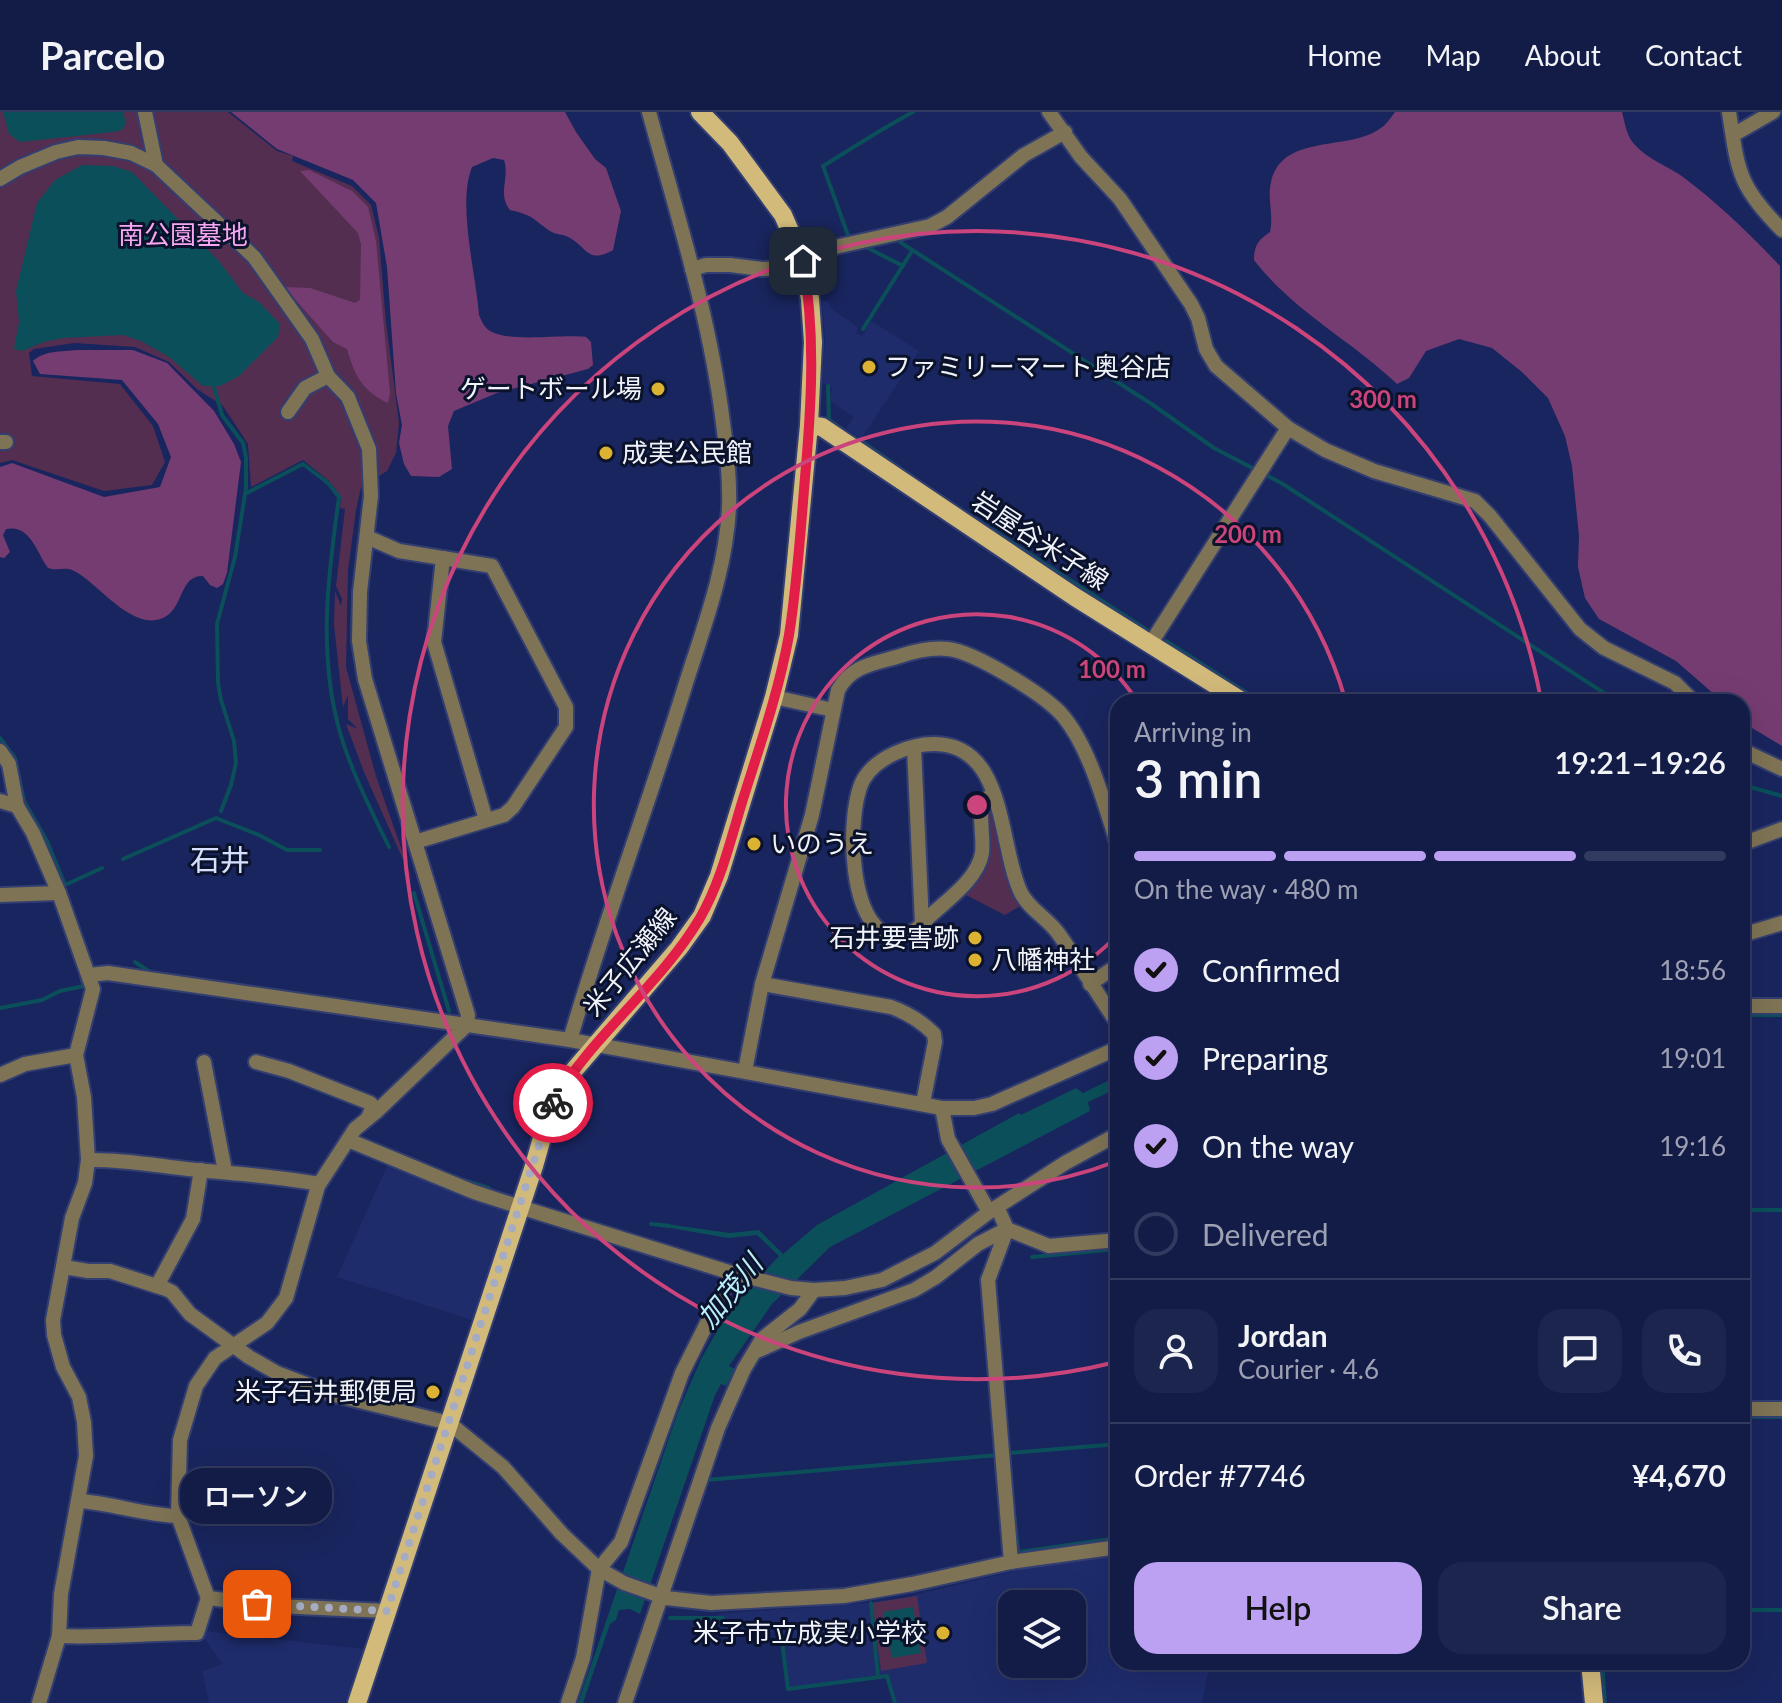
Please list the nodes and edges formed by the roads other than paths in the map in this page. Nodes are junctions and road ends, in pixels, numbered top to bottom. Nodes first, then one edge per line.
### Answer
1 (145, 112) edge
2 (649, 112) edge
3 (700, 112) edge
4 (1049, 112) edge
5 (1729, 112) edge
6 (1773, 112) edge
7 (1065, 132) junction
8 (1733, 135) junction
9 (156, 165) junction
10 (0, 179) edge
11 (1782, 230) edge
12 (803, 261) junction
13 (692, 269) junction
14 (328, 376) junction
15 (288, 412) dead end
16 (809, 425) junction
17 (1288, 428) junction
18 (367, 537) junction
19 (443, 558) junction
20 (1151, 643) junction
21 (1231, 694) edge
22 (1686, 694) edge
23 (774, 697) junction
24 (833, 710) junction
25 (914, 747) junction
26 (0, 751) edge
27 (1750, 754) edge
28 (1782, 769) edge
29 (993, 793) junction
30 (0, 801) edge
31 (17, 806) junction
32 (486, 820) junction
33 (1110, 824) edge
34 (1782, 829) edge
35 (1750, 841) edge
36 (415, 842) junction
37 (59, 893) junction
38 (0, 895) edge
39 (1782, 923) edge
40 (922, 924) junction
41 (1750, 933) edge
42 (1110, 970) edge
43 (89, 975) junction
44 (762, 984) junction
45 (1090, 984) junction
46 (1750, 1006) edge
47 (1782, 1006) edge
48 (1110, 1013) edge
49 (467, 1025) junction
50 (570, 1040) junction
51 (594, 1046) junction
52 (1110, 1052) edge
53 (76, 1055) junction
54 (204, 1062) dead end
55 (256, 1062) dead end
56 (745, 1071) junction
57 (0, 1075) edge
58 (923, 1103) junction
59 (942, 1108) junction
60 (368, 1118) junction
61 (1110, 1138) edge
62 (348, 1140) junction
63 (88, 1160) junction
64 (201, 1170) junction
65 (225, 1171) junction
66 (319, 1184) junction
67 (520, 1207) junction
68 (989, 1207) junction
69 (1007, 1229) junction
70 (1110, 1241) edge
71 (64, 1267) junction
72 (738, 1274) junction
73 (157, 1286) junction
74 (814, 1290) junction
75 (232, 1345) junction
76 (755, 1352) junction
77 (1750, 1409) edge
78 (1782, 1409) edge
79 (449, 1423) junction
80 (79, 1501) junction
81 (178, 1516) junction
82 (1110, 1548) edge
83 (1011, 1562) junction
84 (599, 1569) junction
85 (653, 1594) junction
86 (208, 1598) junction
87 (387, 1611) junction
88 (59, 1636) junction
89 (1591, 1670) edge
90 (39, 1703) edge
91 (357, 1703) edge
92 (568, 1703) edge
93 (625, 1703) edge
94 (1594, 1703) edge

1 - 9 street
2 - 13 street
3 - 12 main road, 米子広瀬線
4 - 7 street
5 - 8 street
6 - 8 street
7 - 12 street
7 - 17 street
8 - 11 street
9 - 10 street
9 - 14 street
12 - 13 street
12 - 16 main road, 米子広瀬線
13 - 50 street
14 - 15 street
14 - 18 street
16 - 20 main road, 岩屋谷米子線
16 - 23 main road, 米子広瀬線
17 - 20 street
17 - 22 street
18 - 19 street
18 - 36 street
19 - 32 street
19 - 32 street
20 - 21 main road, 岩屋谷米子線
23 - 24 street
23 - 51 main road, 米子広瀬線
24 - 33 street
24 - 44 street
25 - 29 street
25 - 40 street
25 - 40 street
26 - 31 street
27 - 28 street
29 - 40 street
29 - 45 street
30 - 31 street
31 - 37 street
32 - 36 street
34 - 35 street
36 - 49 street
37 - 38 street
37 - 43 street
39 - 41 street
42 - 45 street
43 - 49 street
43 - 53 street
44 - 56 street
44 - 58 street
45 - 48 street
46 - 47 street
49 - 50 street
49 - 60 street
50 - 51 street
51 - 56 street
51 - 67 main road, 米子広瀬線
52 - 59 street
53 - 57 street
53 - 63 street
54 - 65 street
55 - 60 street
56 - 58 street
58 - 59 street
59 - 68 street
60 - 62 street
61 - 68 street
62 - 66 street
62 - 67 street
63 - 64 street
63 - 71 street
64 - 65 street
64 - 73 street
65 - 66 street
66 - 75 street
67 - 72 street
67 - 79 main road, 米子広瀬線
68 - 69 street
68 - 74 street
69 - 70 street
69 - 76 street
69 - 83 street
71 - 73 street
71 - 80 street
72 - 74 street
72 - 84 street
73 - 75 street
74 - 76 street
75 - 79 street
75 - 81 street
76 - 85 street
77 - 78 street
79 - 84 street
79 - 87 main road, 米子広瀬線
80 - 81 street
80 - 88 street
81 - 86 street
82 - 83 street
83 - 85 street
84 - 85 street
84 - 92 street
85 - 93 street
86 - 87 street
86 - 88 street
87 - 91 main road, 米子広瀬線
88 - 90 street
89 - 94 main road

